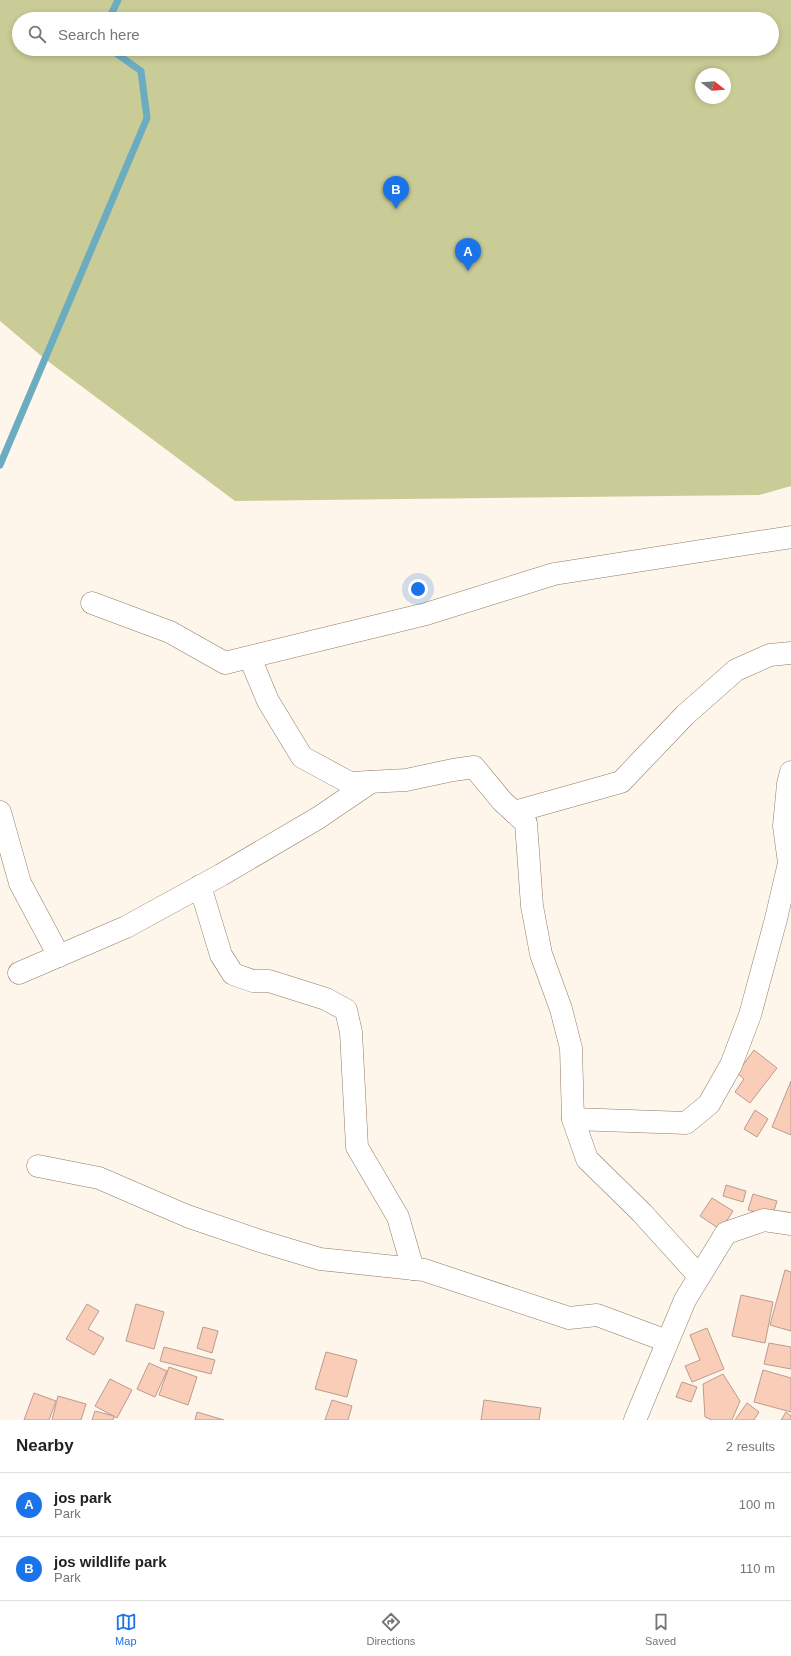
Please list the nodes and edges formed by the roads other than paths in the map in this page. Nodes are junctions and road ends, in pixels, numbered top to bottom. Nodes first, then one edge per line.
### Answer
1 (791, 537) edge
2 (92, 603) dead end
3 (791, 653) edge
4 (250, 658) junction
5 (791, 772) edge
6 (371, 782) junction
7 (0, 812) edge
8 (514, 812) junction
9 (790, 862) edge
10 (200, 886) junction
11 (59, 956) junction
12 (19, 973) dead end
13 (573, 1119) junction
14 (38, 1166) dead end
15 (791, 1224) edge
16 (414, 1269) junction
17 (699, 1276) junction
18 (667, 1341) junction
19 (635, 1420) edge

1 - 4 street
2 - 4 street
3 - 8 street
4 - 6 street
5 - 9 street
6 - 8 street
6 - 10 street
7 - 11 street
8 - 13 street
9 - 13 street
10 - 11 street
10 - 16 street
11 - 12 street
13 - 17 street
14 - 16 street
15 - 17 street
16 - 18 street
17 - 18 street
18 - 19 street

